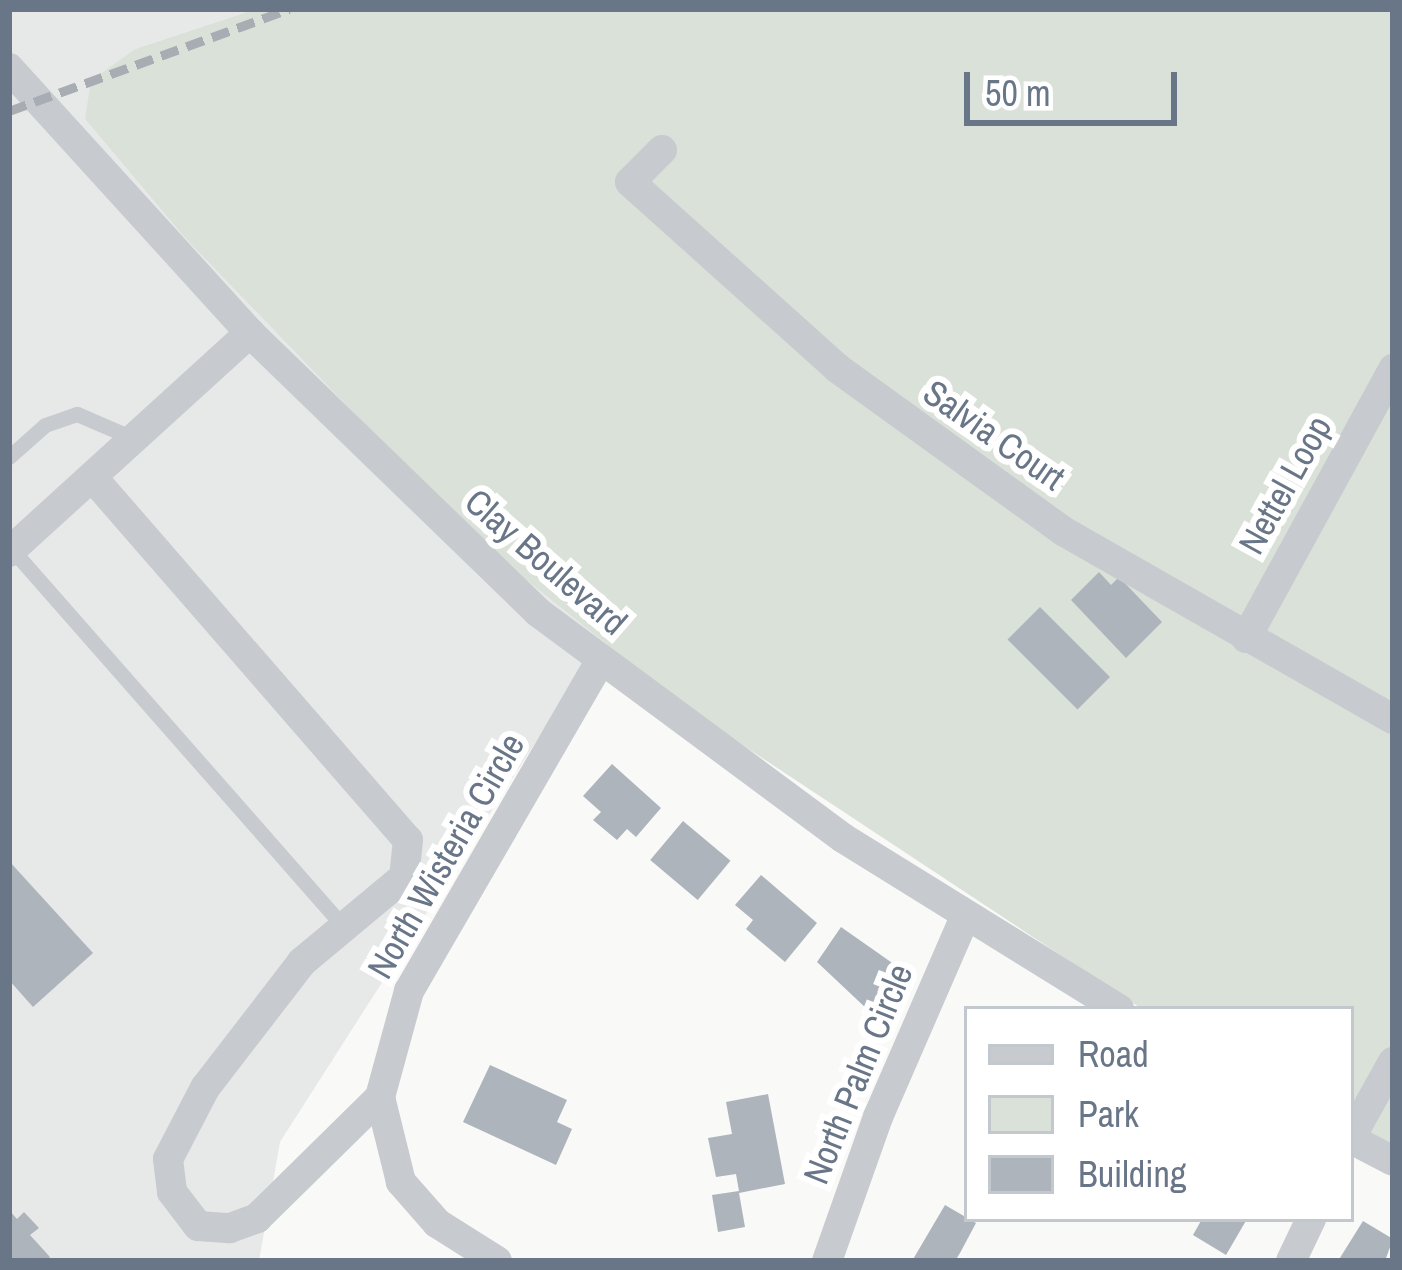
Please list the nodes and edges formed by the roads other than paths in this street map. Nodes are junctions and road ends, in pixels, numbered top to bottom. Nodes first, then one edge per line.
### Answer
1 (9, 68) edge
2 (662, 150) dead end
3 (250, 333) junction
4 (1393, 369) edge
5 (135, 439) junction
6 (9, 458) edge
7 (93, 478) junction
8 (10, 549) edge
9 (1246, 638) junction
10 (600, 662) junction
11 (1393, 718) edge
12 (965, 917) junction
13 (343, 926) junction
14 (1114, 1006) edge
15 (1393, 1062) edge
16 (380, 1097) junction
17 (1354, 1133) edge
18 (1354, 1140) edge
19 (1393, 1161) edge
20 (1310, 1222) edge
21 (497, 1261) edge
22 (827, 1261) edge
23 (1291, 1261) edge

1 - 3 street, Clay Boulevard
2 - 9 street, Salvia Court
3 - 5 street
3 - 10 street, Clay Boulevard
4 - 9 street, Nettel Loop
5 - 6 lane
5 - 7 street
7 - 8 street
7 - 13 street
8 - 13 lane
9 - 11 street, Salvia Court
10 - 12 street, Clay Boulevard
10 - 16 street, North Wisteria Circle
12 - 14 street, Clay Boulevard
12 - 22 street, North Palm Circle
13 - 16 street
15 - 17 street
16 - 21 street
18 - 19 street
20 - 23 street

